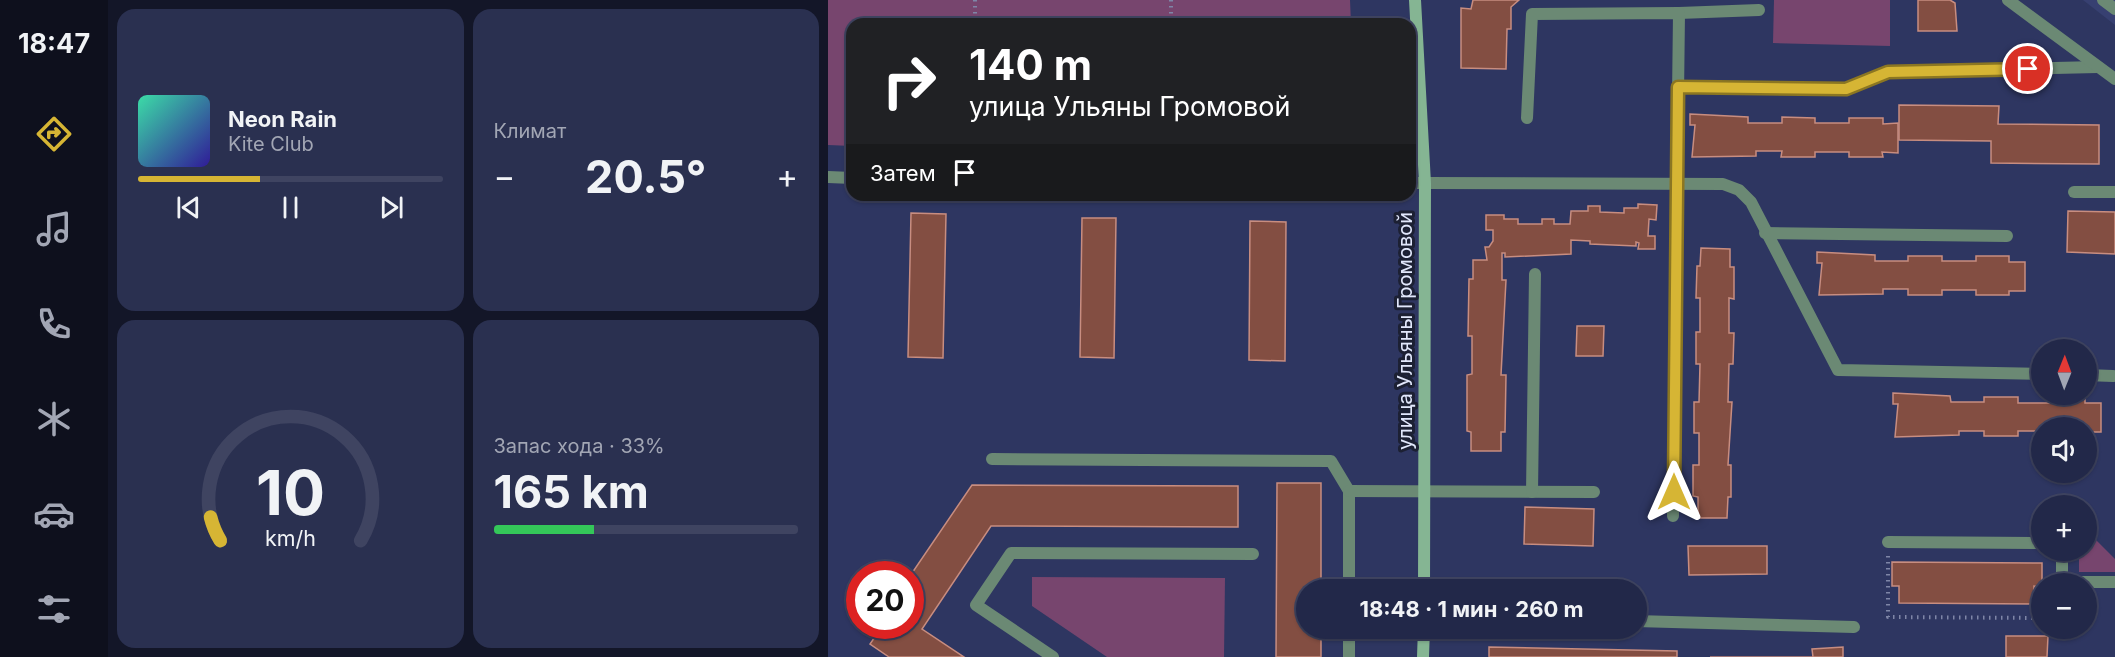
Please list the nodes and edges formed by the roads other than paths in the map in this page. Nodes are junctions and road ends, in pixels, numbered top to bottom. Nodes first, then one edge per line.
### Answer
1 (1415, 0) edge
2 (2008, 0) edge
3 (2103, 0) edge
4 (2115, 9) edge
5 (1760, 10) dead end
6 (1679, 13) junction
7 (1416, 18) edge
8 (1416, 18) edge
9 (2098, 67) junction
10 (2115, 79) edge
11 (1678, 87) junction
12 (1527, 118) dead end
13 (828, 177) edge
14 (846, 178) edge
15 (1416, 183) edge
16 (1425, 183) junction
17 (1677, 183) junction
18 (2074, 192) dead end
19 (2115, 192) edge
20 (1765, 233) junction
21 (2007, 236) dead end
22 (1535, 274) dead end
23 (2031, 374) edge
24 (2097, 375) edge
25 (2113, 376) dead end
26 (992, 459) dead end
27 (1349, 491) junction
28 (1425, 491) junction
29 (1532, 492) junction
30 (1594, 492) dead end
31 (1673, 516) dead end
32 (1888, 542) road end
33 (2031, 543) edge
34 (1253, 554) dead end
35 (2062, 561) edge
36 (1349, 579) edge
37 (1424, 579) edge
38 (2115, 582) edge
39 (1647, 621) edge
40 (1854, 627) dead end
41 (1349, 639) edge
42 (1424, 639) edge
43 (1053, 657) edge
44 (1348, 657) edge
45 (1423, 657) edge

1 - 7 main road, улица Ульяны Громовой
2 - 9 street
3 - 4 street
5 - 6 street
6 - 11 street
6 - 12 street
8 - 16 main road, улица Ульяны Громовой
9 - 10 street
9 - 11 street
11 - 17 street
13 - 14 street
15 - 16 street
16 - 17 street
16 - 28 main road, улица Ульяны Громовой
17 - 20 street
17 - 31 street
18 - 19 street
20 - 21 street
20 - 23 street
22 - 29 street
24 - 25 street
26 - 27 street
27 - 28 street
27 - 36 street
28 - 29 street
28 - 37 main road, улица Ульяны Громовой
29 - 30 street
32 - 33 street
34 - 43 street
35 - 38 street
39 - 40 street
41 - 44 street
42 - 45 main road

